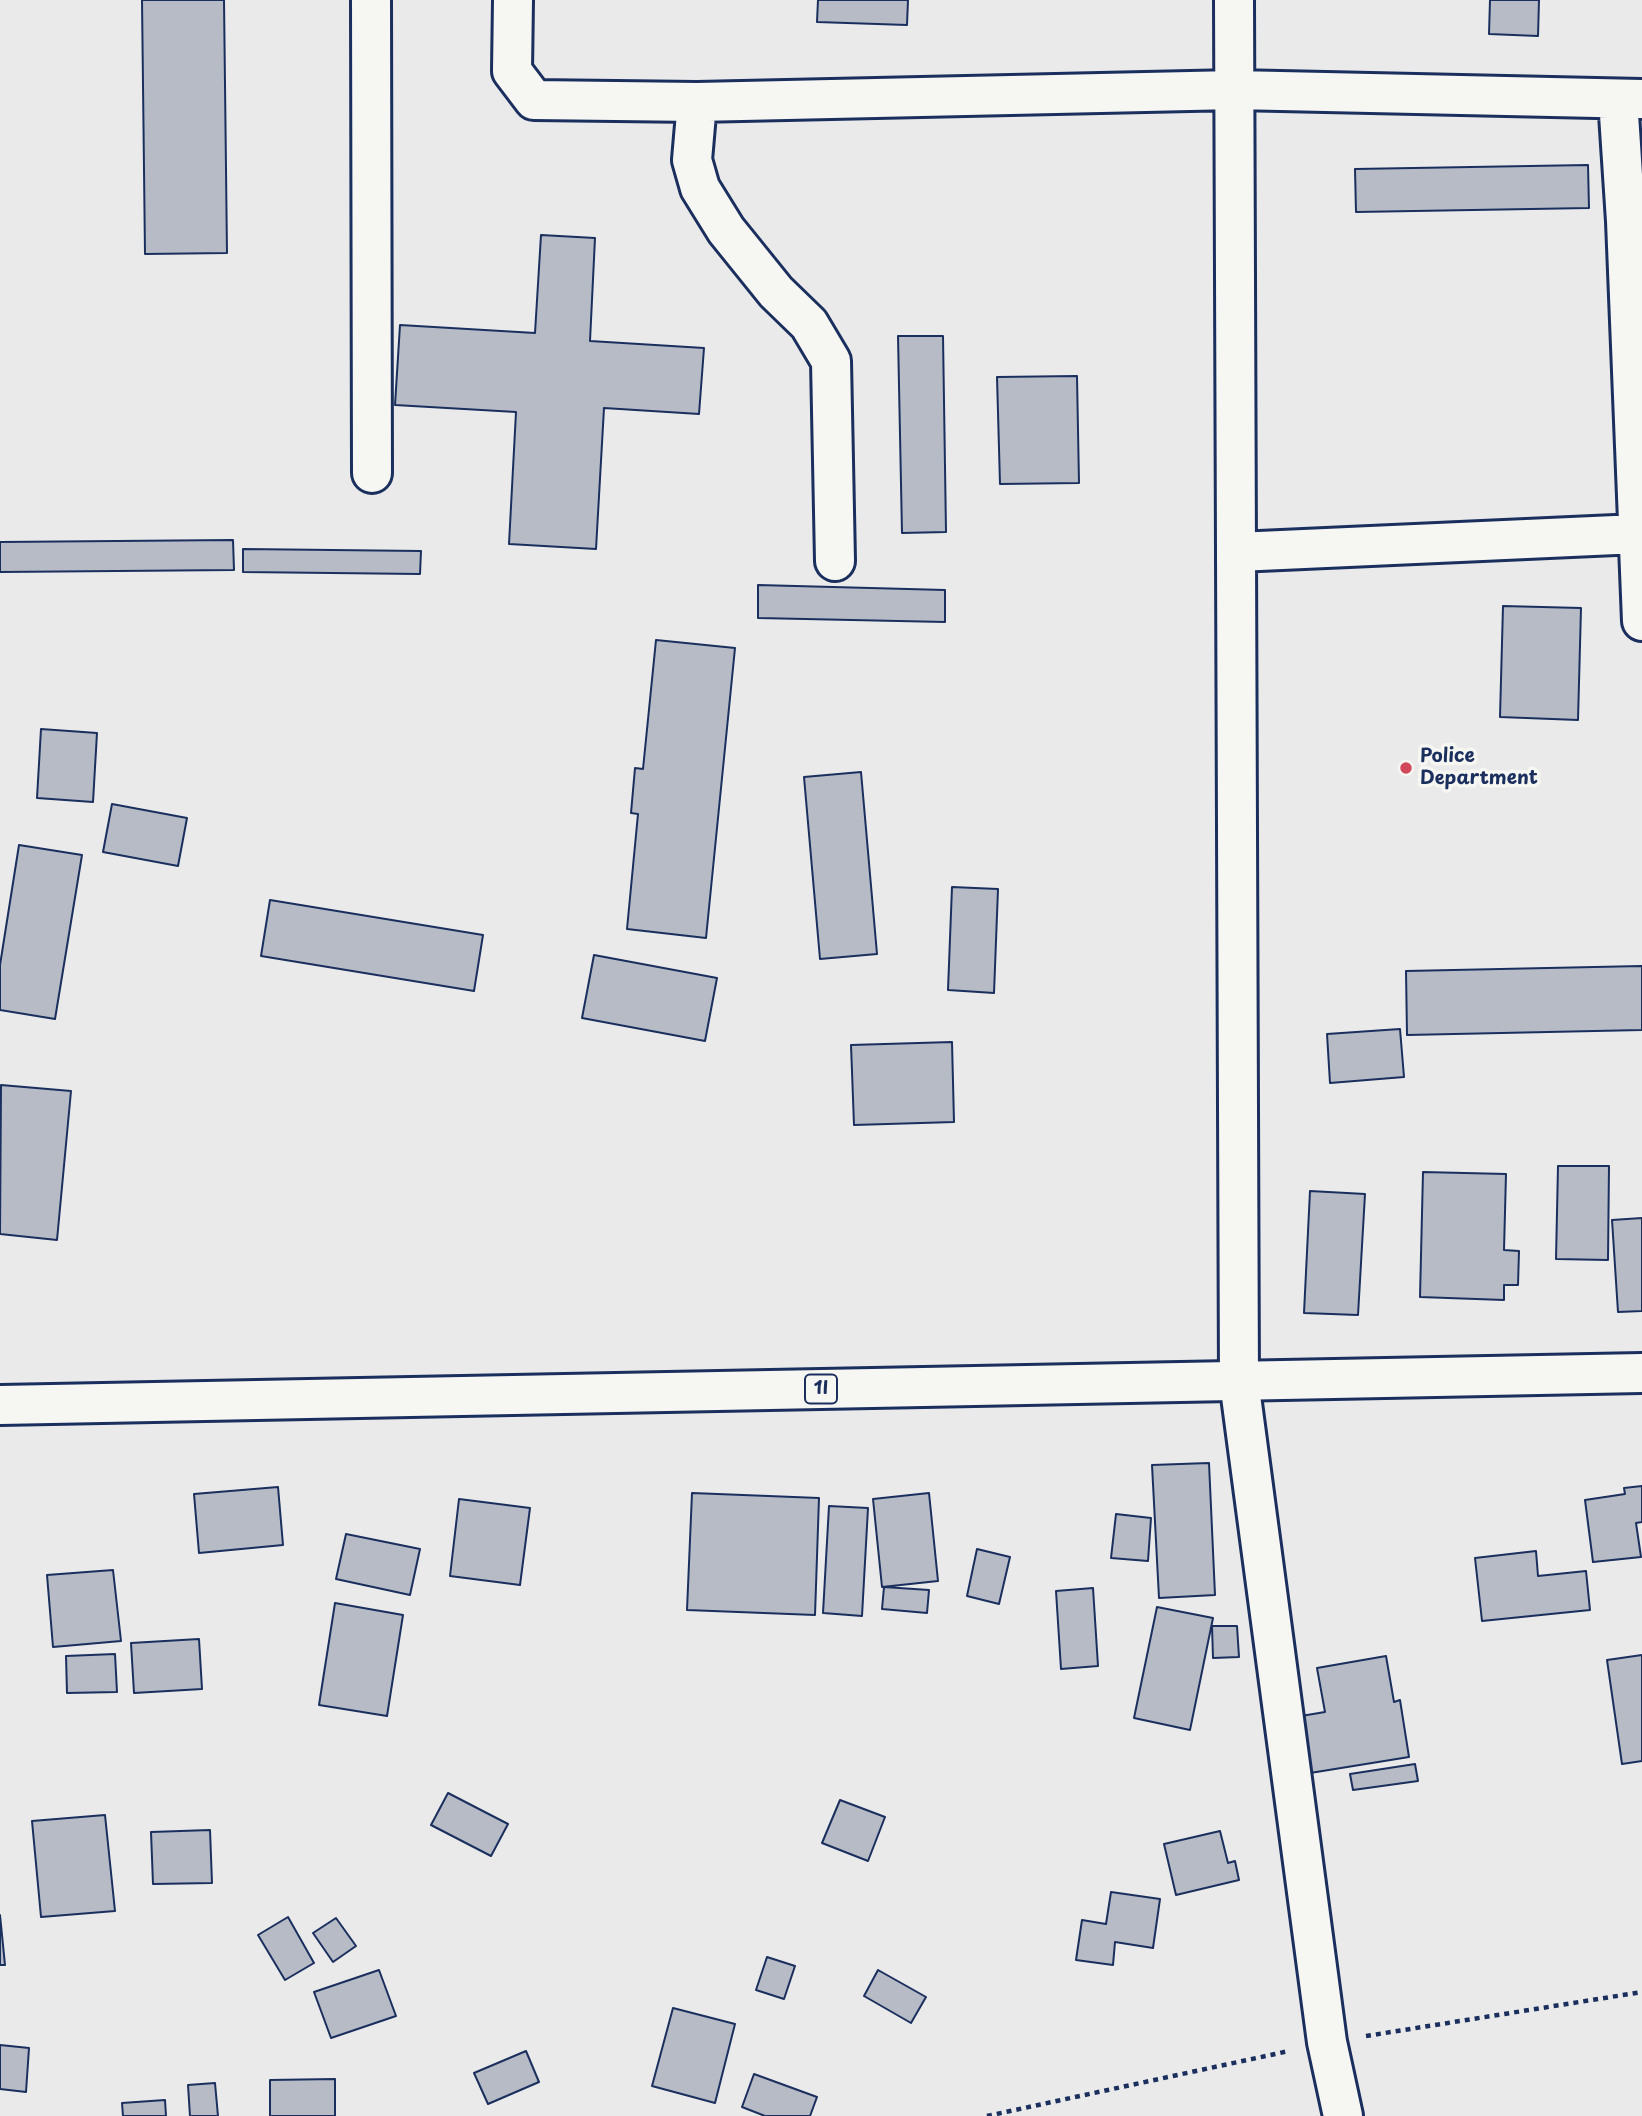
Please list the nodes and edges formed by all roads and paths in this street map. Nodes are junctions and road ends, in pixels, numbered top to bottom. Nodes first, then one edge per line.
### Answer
1 (372, 0) edge
2 (513, 0) edge
3 (1234, 0) edge
4 (1236, 90) junction
5 (1630, 99) edge
6 (696, 102) junction
7 (1634, 222) edge
8 (372, 473) dead end
9 (1638, 534) junction
10 (1237, 552) junction
11 (835, 561) dead end
12 (1642, 621) edge
13 (1642, 1373) edge
14 (1239, 1381) junction
15 (0, 1405) edge
16 (1343, 2116) edge

1 - 8 main road
2 - 6 main road
3 - 4 main road
4 - 5 main road
4 - 6 main road
4 - 10 main road
5 - 7 main road
6 - 11 main road
7 - 9 main road
9 - 10 main road
9 - 12 main road
10 - 14 main road
13 - 14 main road, 1I
14 - 15 main road, 1I
14 - 16 main road

